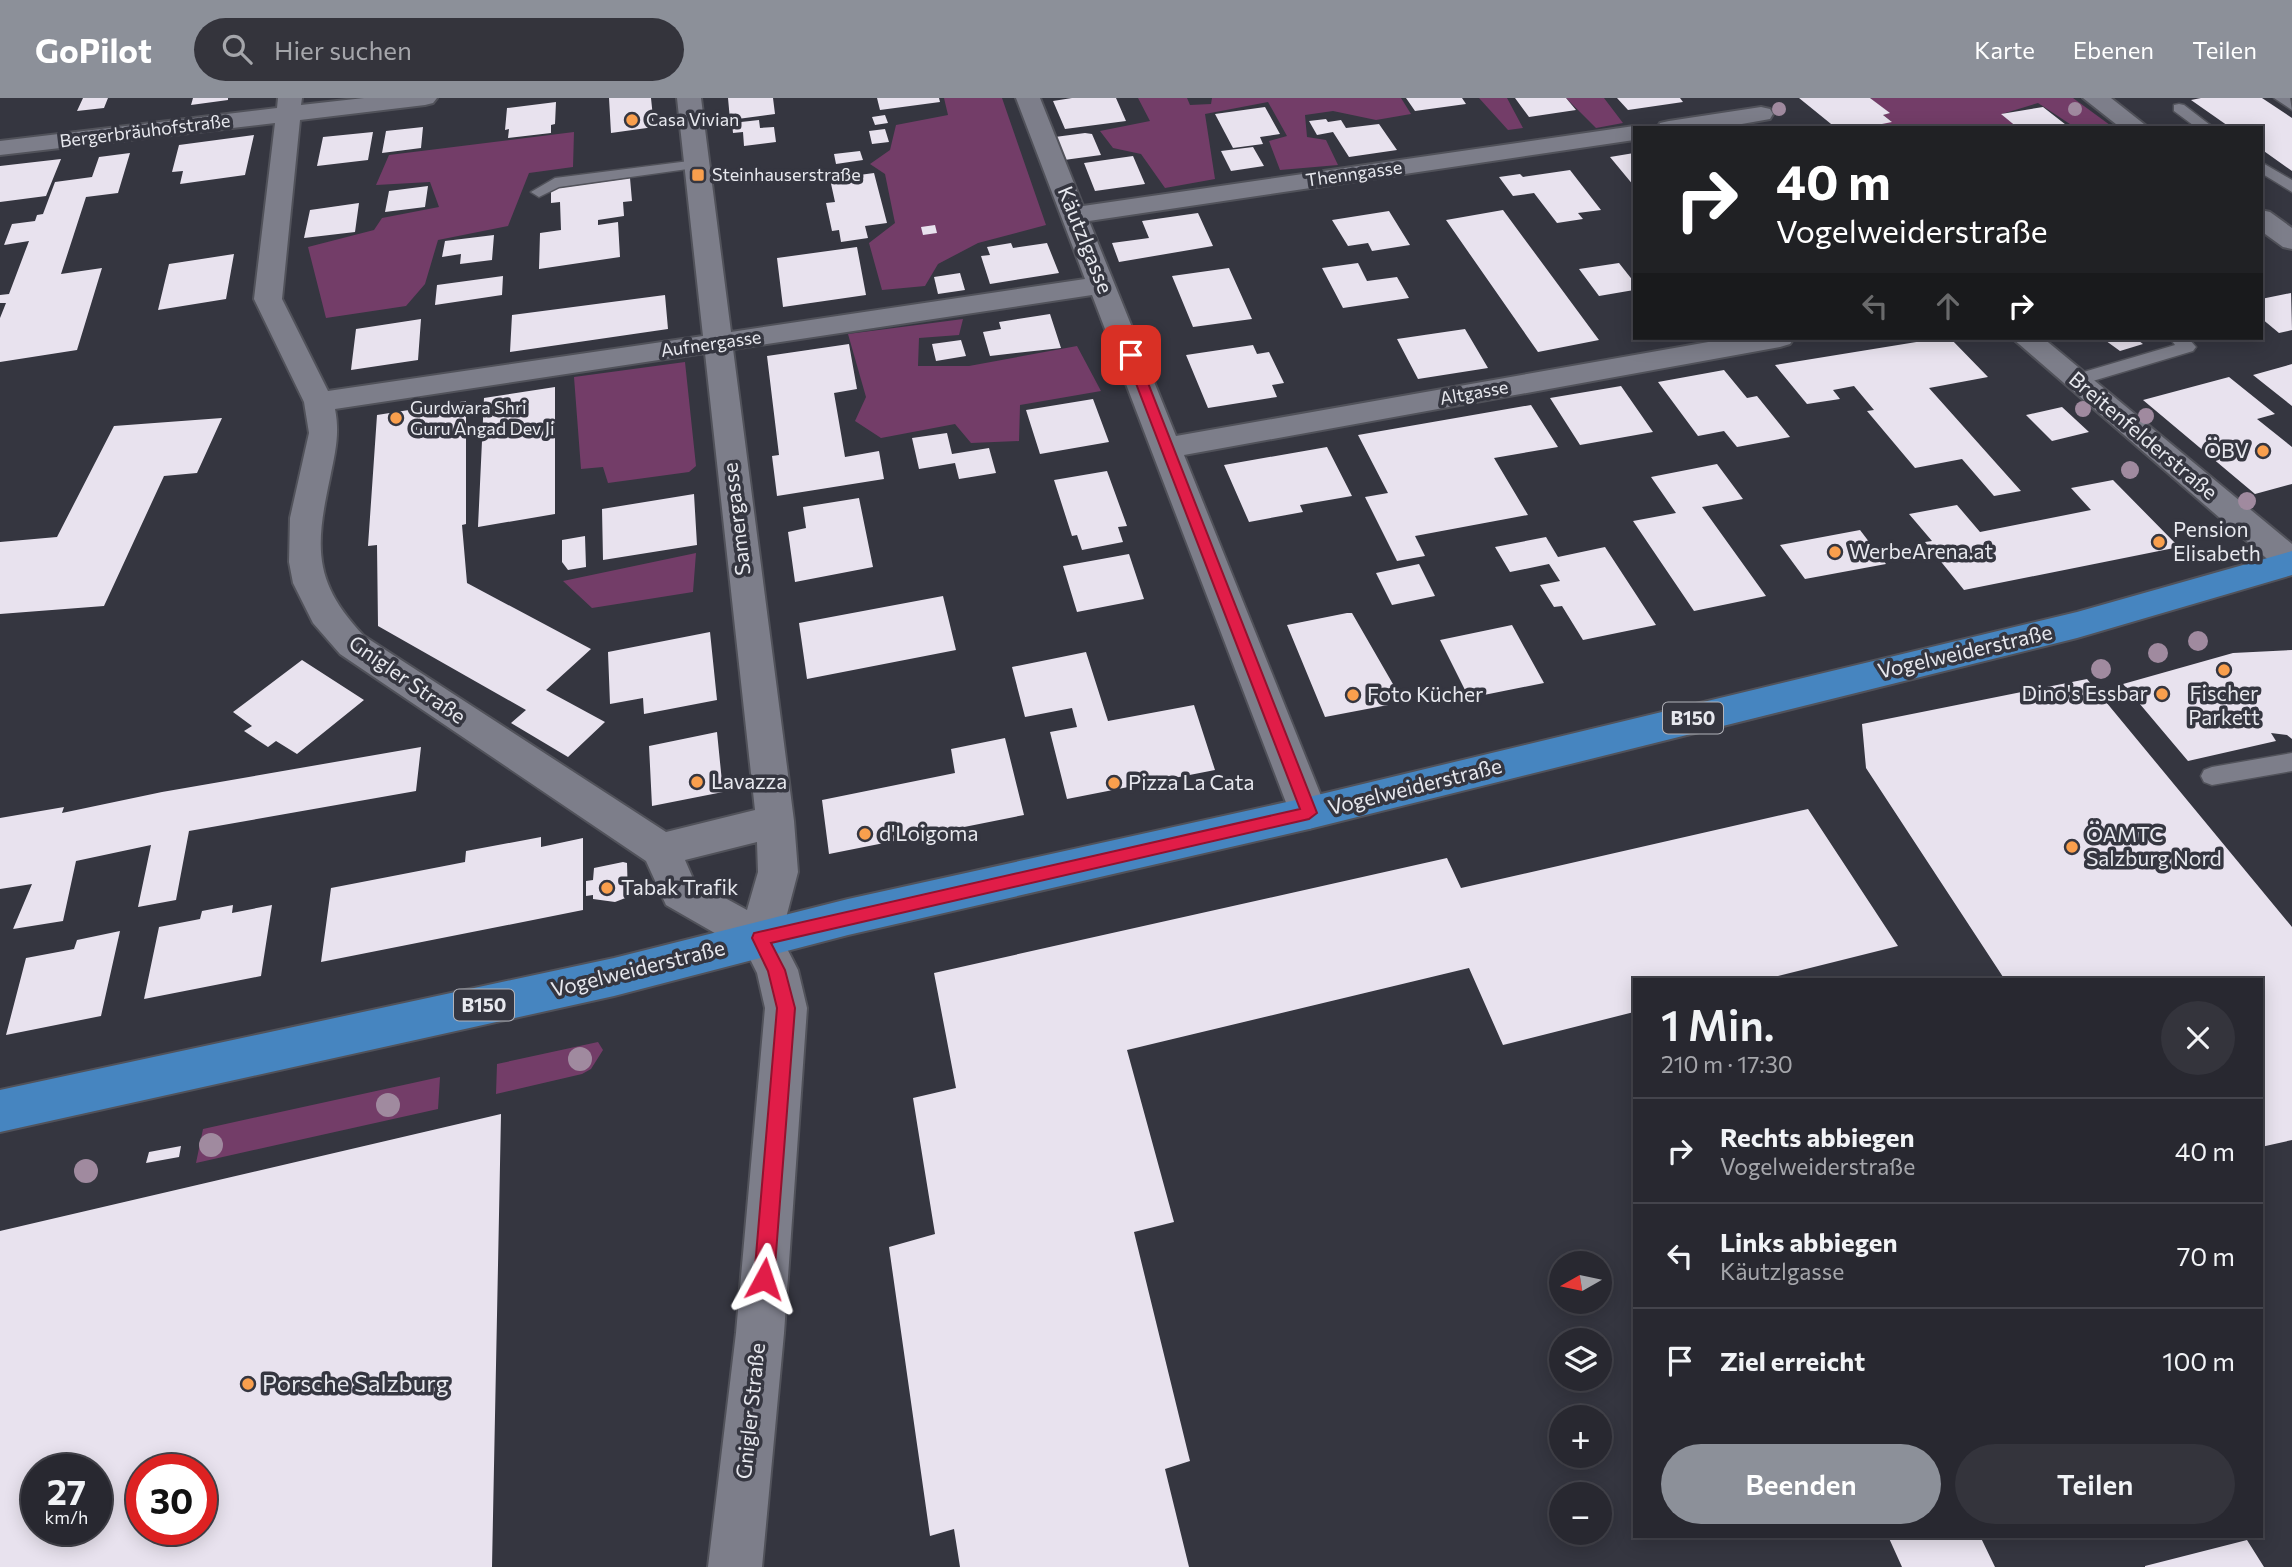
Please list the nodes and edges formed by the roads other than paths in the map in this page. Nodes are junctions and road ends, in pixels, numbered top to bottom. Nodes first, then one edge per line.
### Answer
1 (425, 98) edge
2 (689, 98) edge
3 (1028, 98) edge
4 (1742, 98) edge
5 (2095, 98) edge
6 (2281, 98) edge
7 (290, 106) edge
8 (2292, 106) edge
9 (2179, 108) dead end
10 (1769, 121) edge
11 (1698, 126) edge
12 (2134, 126) edge
13 (2204, 126) edge
14 (1633, 133) edge
15 (0, 148) edge
16 (697, 164) junction
17 (2263, 167) edge
18 (2292, 187) edge
19 (539, 192) dead end
20 (1074, 215) junction
21 (2263, 219) edge
22 (2292, 241) edge
23 (1104, 285) junction
24 (1769, 340) edge
25 (2028, 340) edge
26 (2180, 340) edge
27 (718, 344) junction
28 (2076, 380) junction
29 (319, 402) junction
30 (1168, 448) junction
31 (2292, 562) edge
32 (2292, 762) edge
33 (2213, 776) dead end
34 (1309, 813) junction
35 (775, 821) junction
36 (661, 850) junction
37 (760, 938) junction
38 (0, 1111) edge
39 (734, 1567) edge

1 - 7 street
2 - 16 street, Samergasse
3 - 20 street, Käutzlgasse
4 - 10 street
5 - 12 street
6 - 8 lane
7 - 15 street, Bergerbräuhofstraße
7 - 29 street, Gnigler Straße
9 - 13 lane
10 - 11 street
14 - 20 street, Thenngasse
16 - 19 lane
16 - 27 street, Samergasse
17 - 18 lane
20 - 23 street, Käutzlgasse
21 - 22 street
23 - 27 street, Aufnergasse
23 - 30 street, Käutzlgasse
24 - 30 street, Altgasse
25 - 28 street, Breitenfelderstraße
26 - 28 lane
27 - 29 street, Aufnergasse
27 - 35 street, Samergasse
28 - 31 street, Breitenfelderstraße
29 - 36 street, Gnigler Straße
30 - 34 street, Käutzlgasse
31 - 34 main road, Vogelweiderstraße / B150
32 - 33 lane
34 - 37 main road, Vogelweiderstraße / B150
35 - 36 street
35 - 37 street, Samergasse
36 - 37 street
37 - 38 main road, Vogelweiderstraße / B150
37 - 39 street, Gnigler Straße

